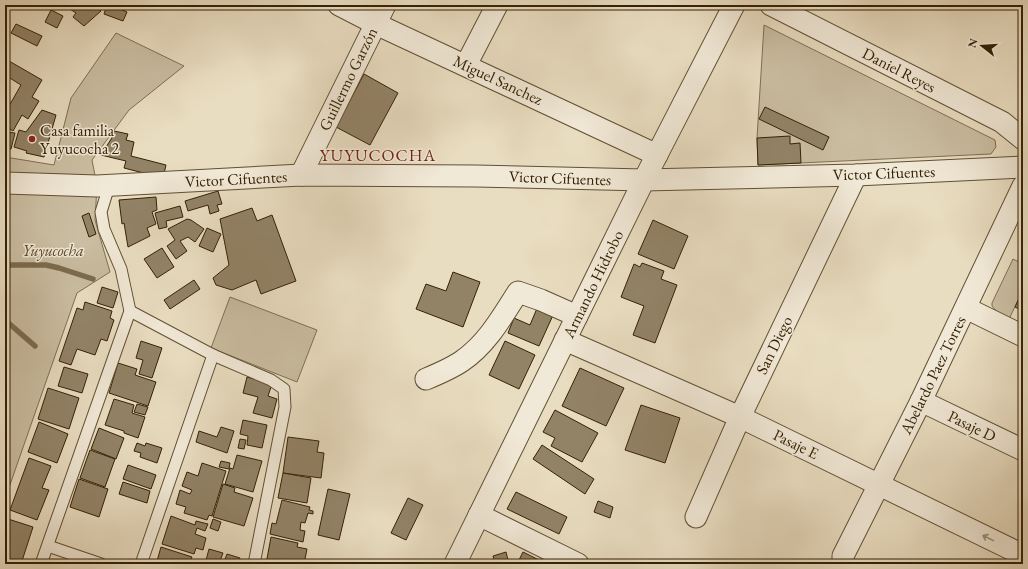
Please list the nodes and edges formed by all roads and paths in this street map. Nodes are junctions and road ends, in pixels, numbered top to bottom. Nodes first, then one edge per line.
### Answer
1 (339, 5) edge
2 (385, 5) edge
3 (497, 5) edge
4 (734, 5) edge
5 (771, 5) edge
6 (376, 24) junction
7 (466, 65) junction
8 (1023, 139) edge
9 (657, 155) junction
10 (1023, 166) edge
11 (301, 175) junction
12 (856, 175) junction
13 (644, 180) junction
14 (5, 183) edge
15 (103, 186) junction
16 (1023, 186) edge
17 (966, 308) junction
18 (130, 311) junction
19 (577, 316) junction
20 (1023, 336) edge
21 (565, 340) junction
22 (214, 355) junction
23 (426, 379) dead end
24 (921, 401) junction
25 (740, 417) junction
26 (1023, 450) edge
27 (879, 486) junction
28 (479, 515) junction
29 (696, 517) dead end
30 (48, 546) junction
31 (1023, 555) edge
32 (41, 564) edge
33 (101, 564) edge
34 (141, 564) edge
35 (254, 564) edge
36 (455, 564) edge
37 (578, 564) edge
38 (843, 564) edge

1 - 6 street, Miguel Sanchez
2 - 6 street, Guillermo Garzón
3 - 7 street
4 - 9 street, Armando Hidrobo
5 - 8 street, Daniel Reyes
6 - 7 street, Miguel Sanchez
6 - 11 street, Guillermo Garzón
7 - 9 street, Miguel Sanchez
9 - 13 street, Armando Hidrobo
10 - 12 street, Victor Cifuentes
11 - 13 street, Victor Cifuentes
11 - 15 street, Victor Cifuentes
12 - 13 street, Victor Cifuentes
12 - 25 street, San Diego
13 - 19 street, Armando Hidrobo
14 - 15 street, Victor Cifuentes
15 - 18 lane
16 - 17 street, Abelardo Paez Torres
17 - 20 street
17 - 24 street, Abelardo Paez Torres
18 - 22 lane
18 - 30 lane
19 - 21 street, Armando Hidrobo
19 - 23 street
21 - 25 street, Pasaje E
21 - 28 street, Armando Hidrobo
22 - 34 lane
22 - 35 lane
24 - 26 street, Pasaje D
24 - 27 street, Abelardo Paez Torres
25 - 27 street, Pasaje E
25 - 29 street, San Diego
31 -> 27 street, Pasaje E
27 - 38 street, Abelardo Paez Torres
28 - 36 street, Armando Hidrobo
28 - 37 street
30 - 32 lane
30 - 33 lane

